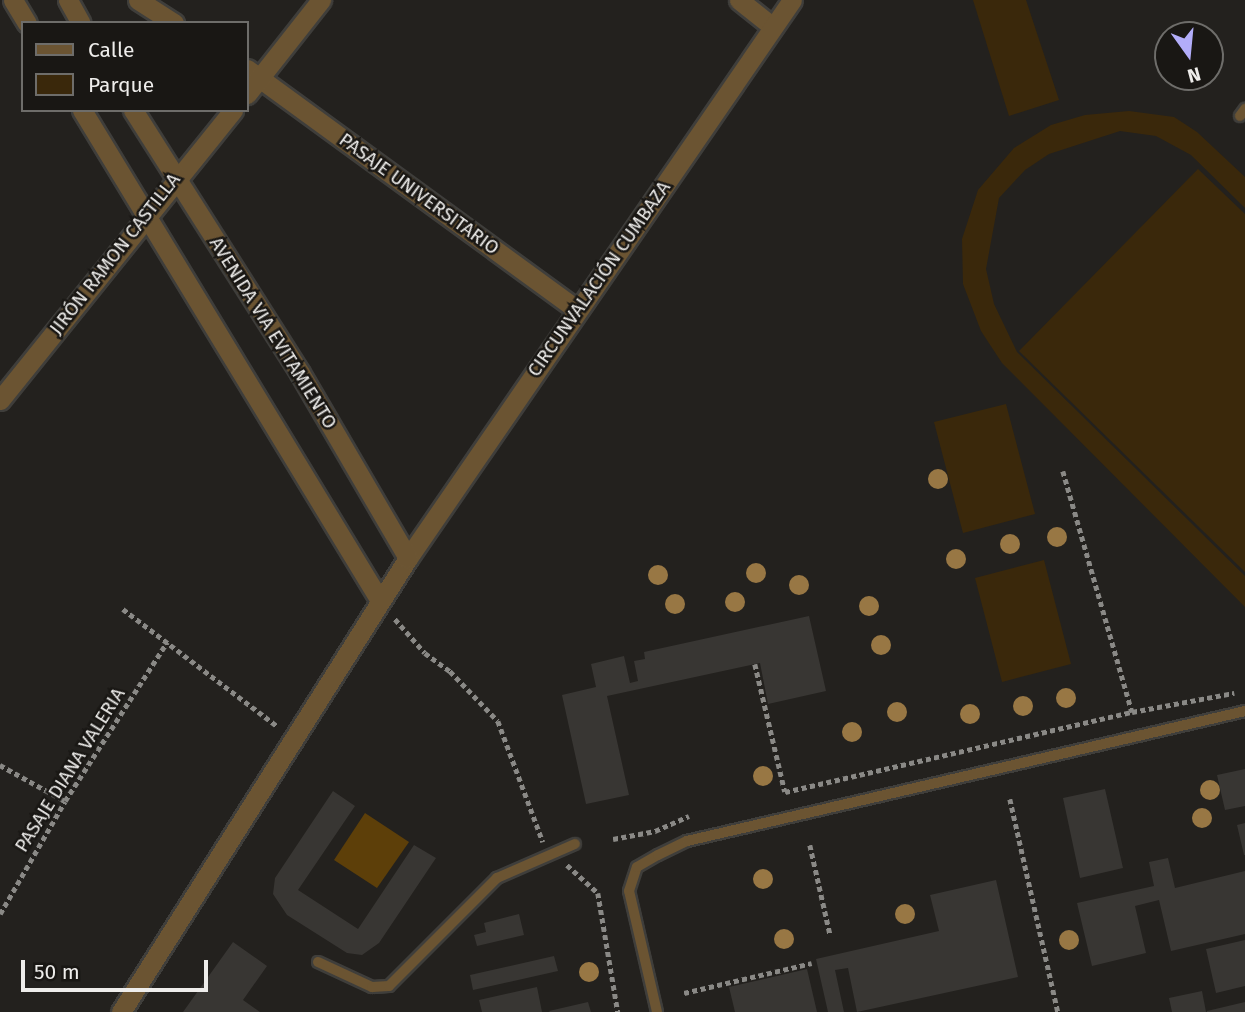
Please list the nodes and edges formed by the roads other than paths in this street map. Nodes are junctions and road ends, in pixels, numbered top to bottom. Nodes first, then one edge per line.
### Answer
1 (13, 0) edge
2 (68, 0) edge
3 (138, 0) edge
4 (321, 0) edge
5 (739, 0) edge
6 (792, 0) edge
7 (26, 21) edge
8 (80, 21) edge
9 (171, 21) edge
10 (773, 27) junction
11 (254, 73) edge
12 (248, 91) edge
13 (83, 112) edge
14 (134, 112) edge
15 (231, 112) edge
16 (176, 177) junction
17 (147, 216) junction
18 (578, 310) junction
19 (0, 400) edge
20 (408, 558) junction
21 (379, 600) junction
22 (1245, 711) edge
23 (575, 844) dead end
24 (318, 962) dead end
25 (121, 1012) edge
26 (657, 1012) edge

1 - 7 street
2 - 8 street
3 - 9 street
4 - 11 street
5 - 10 street
6 - 10 street, CIRCUNVALACIÓN CUMBAZA
10 - 18 street, CIRCUNVALACIÓN CUMBAZA
11 - 12 street
11 - 18 street, PASAJE UNIVERSITARIO
13 - 17 street
14 - 16 street, AVENIDA VIA EVITAMIENTO
15 - 16 street, JIRÓN RAMON CASTILLA
16 - 17 street, JIRÓN RAMON CASTILLA
16 - 20 street, AVENIDA VIA EVITAMIENTO
17 - 19 street, JIRÓN RAMON CASTILLA
17 - 21 street
18 - 20 street, CIRCUNVALACIÓN CUMBAZA
20 - 21 street, CIRCUNVALACIÓN CUMBAZA
21 - 25 street, CIRCUNVALACIÓN CUMBAZA
22 - 26 lane
23 - 24 lane

